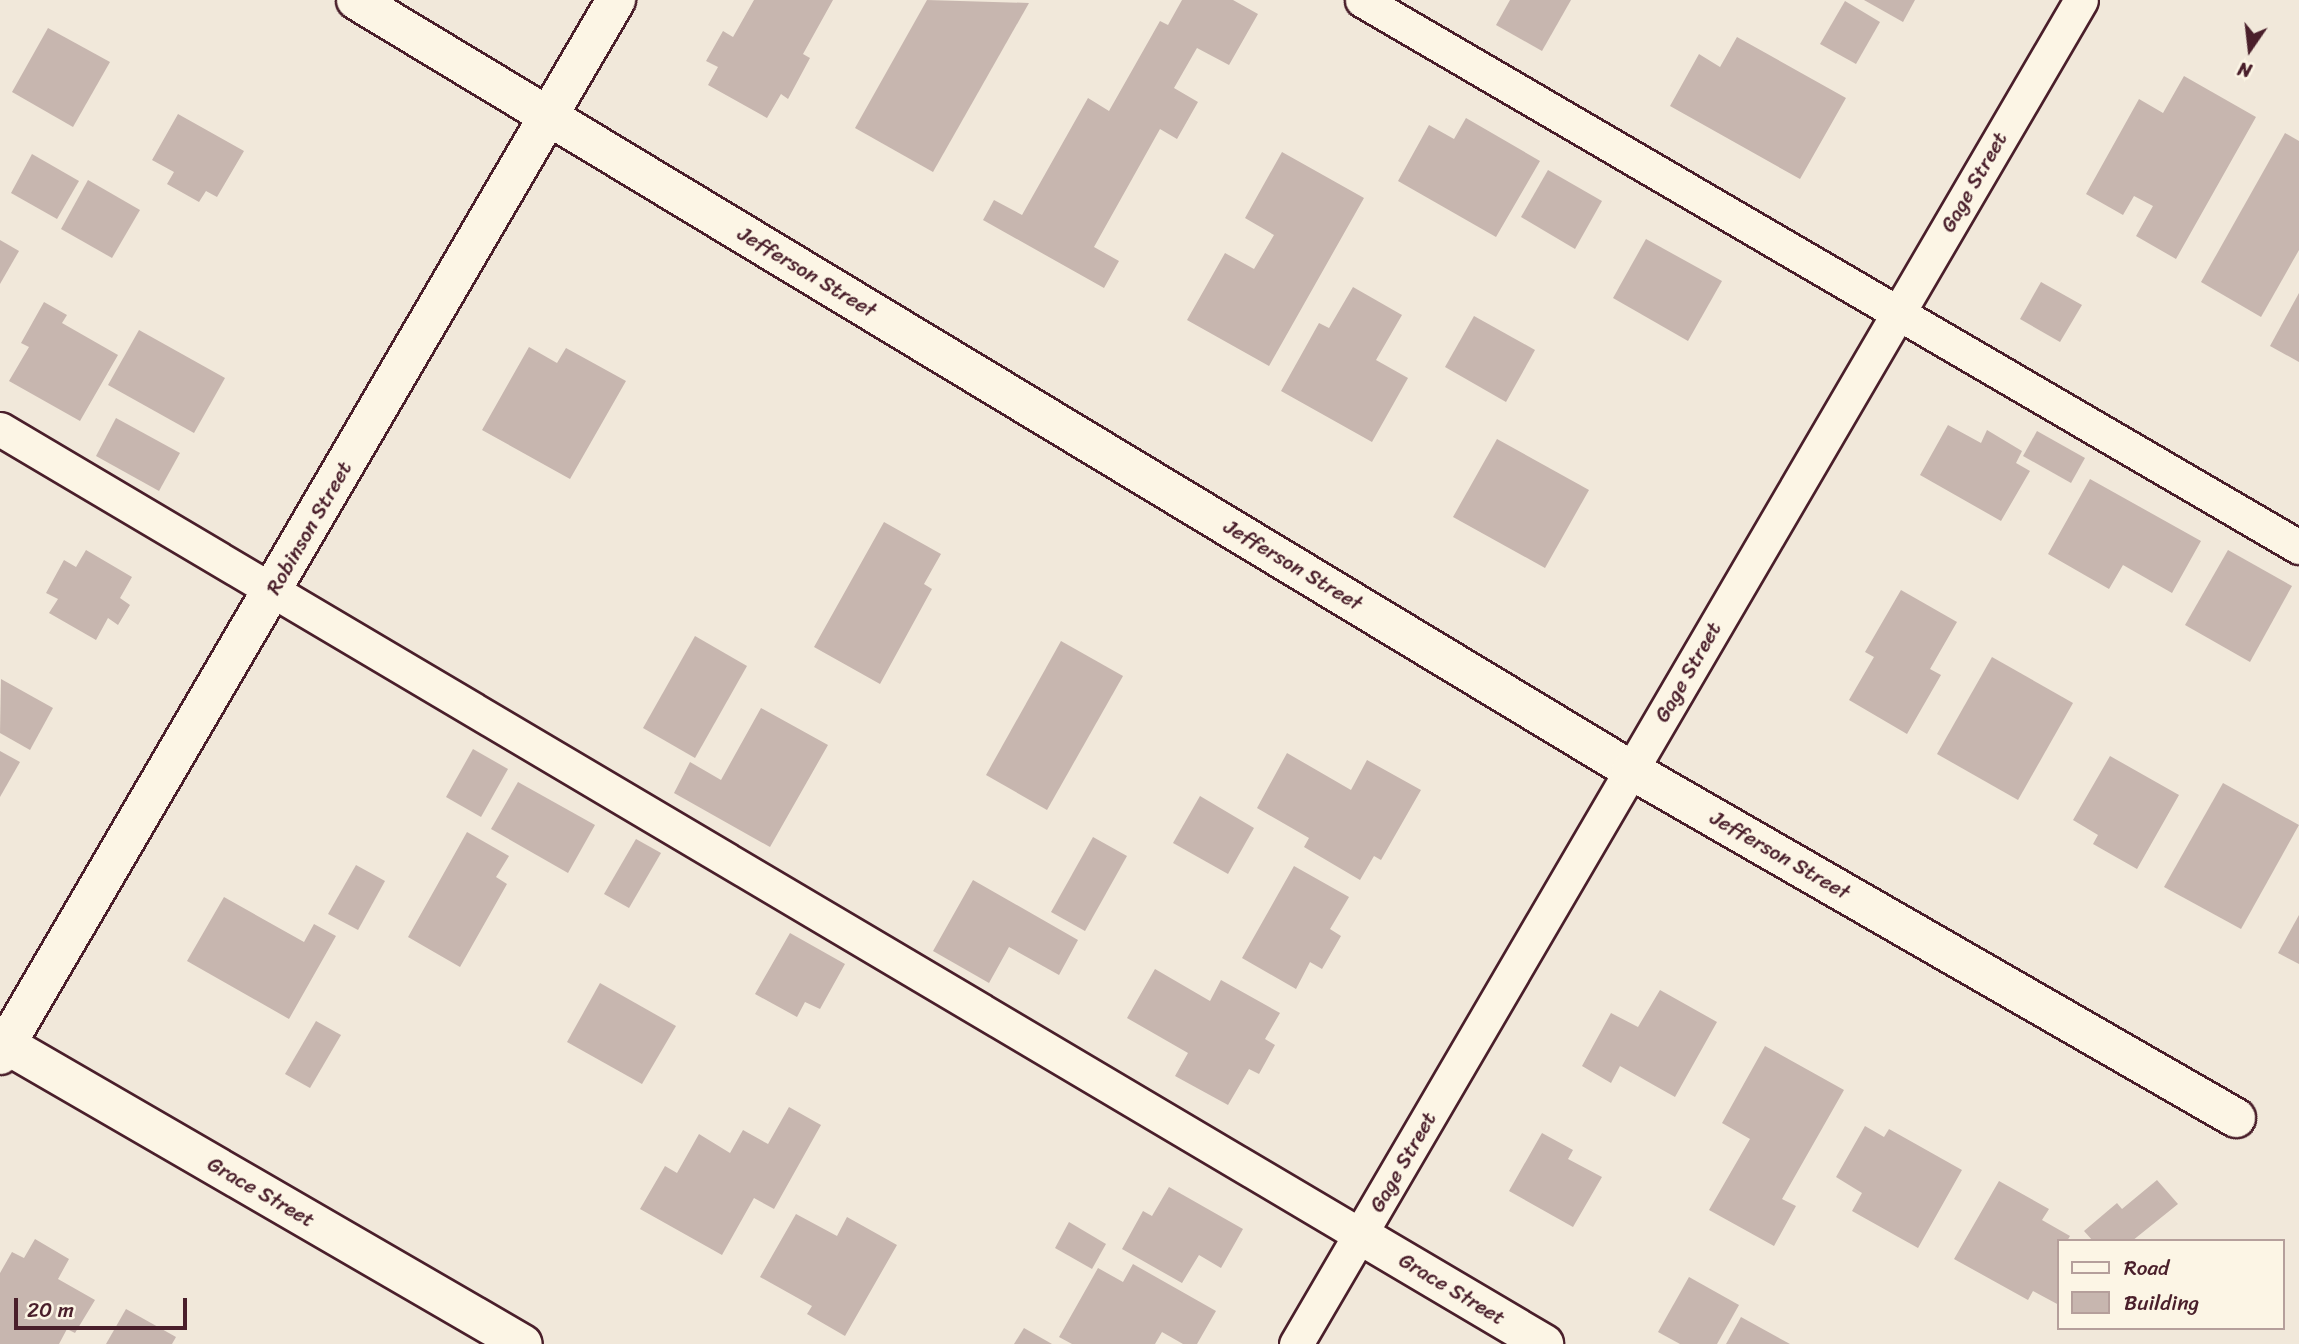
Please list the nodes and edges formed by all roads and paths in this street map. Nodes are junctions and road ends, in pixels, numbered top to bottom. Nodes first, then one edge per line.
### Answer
1 (356, 0) edge
2 (616, 0) edge
3 (1362, 0) edge
4 (2081, 0) edge
5 (548, 116) junction
6 (1898, 312) junction
7 (0, 429) edge
8 (2299, 547) edge
9 (271, 592) junction
10 (1631, 770) junction
11 (2, 1047) edge
12 (2236, 1118) dead end
13 (1360, 1235) junction
14 (523, 1344) edge
15 (1296, 1344) edge
16 (1544, 1344) edge

1 - 5 street, Jefferson Street
2 - 5 street, Robinson Street
3 - 6 lane
4 - 6 lane, Gage Street
5 - 9 street, Robinson Street
5 - 10 street, Jefferson Street
6 - 8 lane
6 - 10 lane, Gage Street
7 - 9 lane
9 - 11 street, Robinson Street
9 - 13 lane
10 - 12 street, Jefferson Street
10 - 13 lane, Gage Street
11 - 14 street, Grace Street
13 - 15 lane, Gage Street
13 - 16 street, Grace Street

